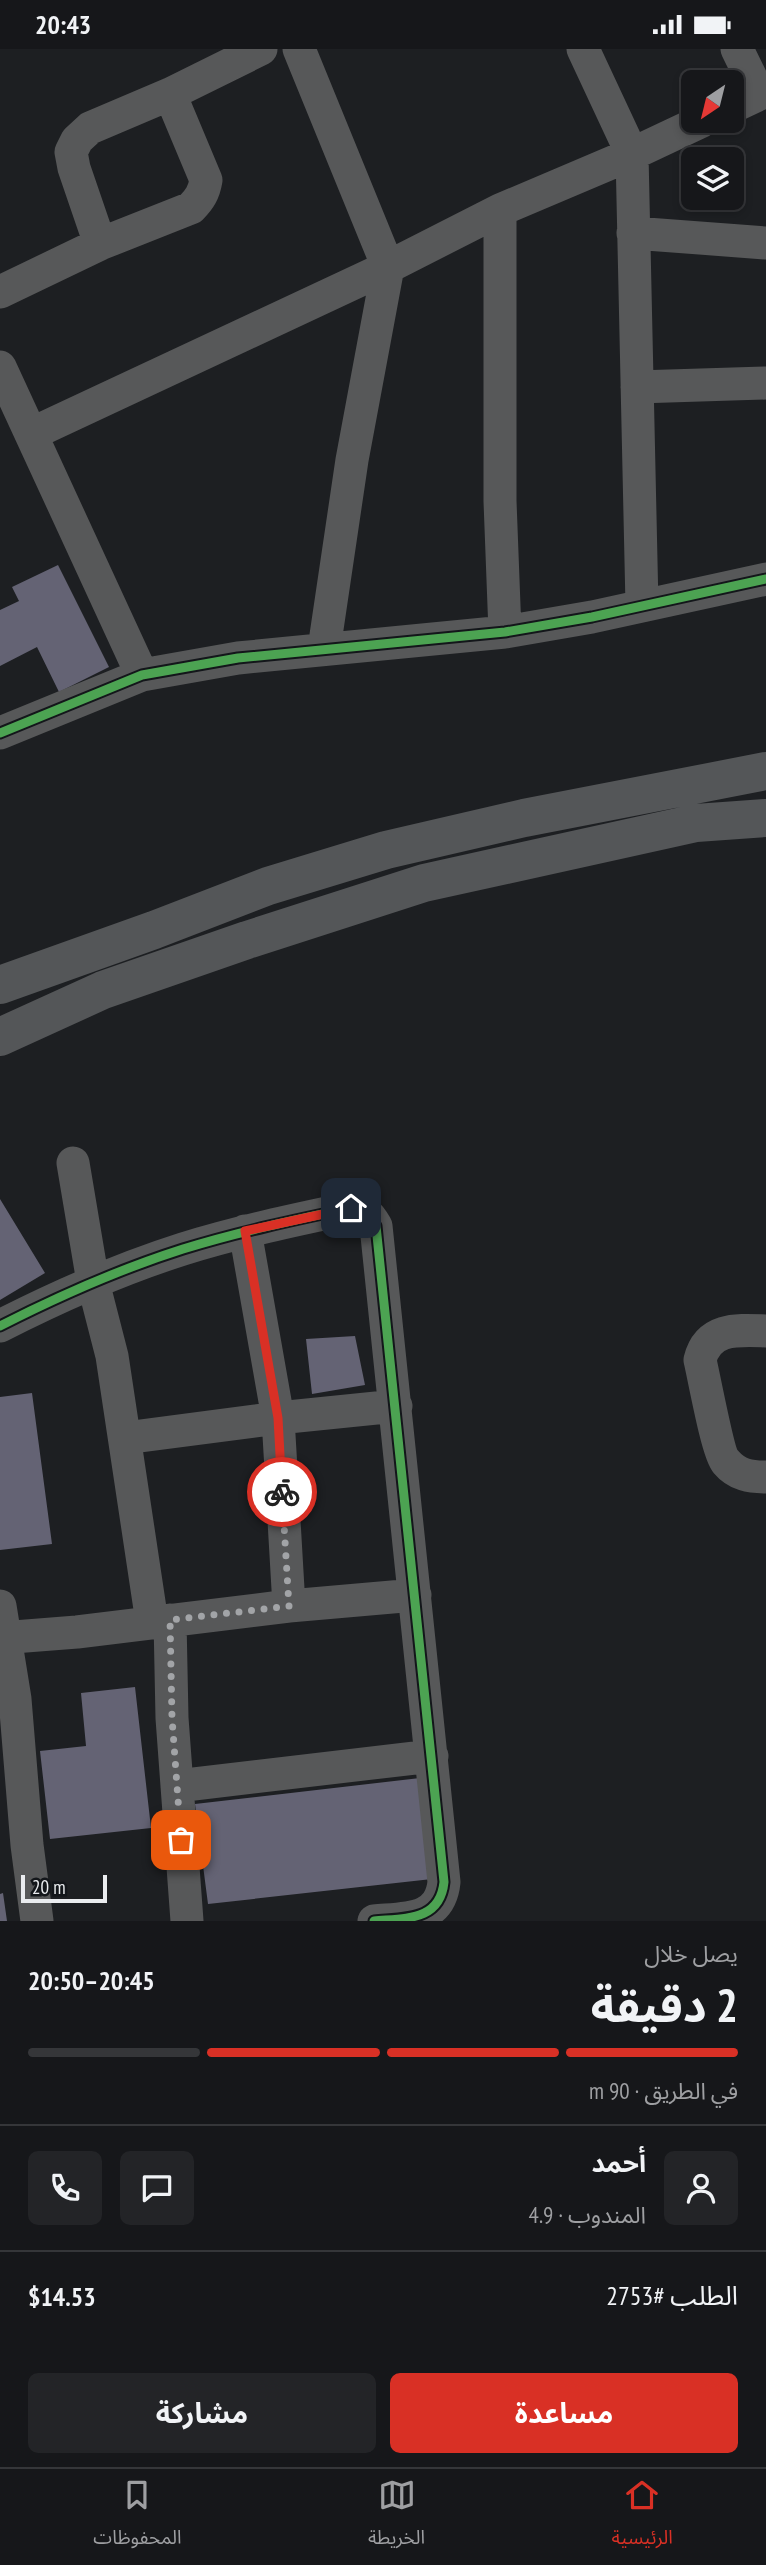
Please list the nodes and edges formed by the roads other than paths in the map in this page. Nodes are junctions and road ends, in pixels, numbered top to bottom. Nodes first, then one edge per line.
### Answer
1 (261, 49) edge
2 (299, 49) edge
3 (583, 49) edge
4 (737, 49) edge
5 (170, 94) junction
6 (752, 97) edge
7 (681, 131) edge
8 (632, 154) junction
9 (500, 209) junction
10 (633, 233) junction
11 (766, 243) edge
12 (100, 244) junction
13 (388, 267) junction
14 (0, 292) edge
15 (0, 367) edge
16 (766, 383) edge
17 (637, 387) junction
18 (30, 434) junction
19 (766, 579) edge
20 (642, 606) junction
21 (505, 632) junction
22 (324, 649) junction
23 (142, 675) junction
24 (2, 727) edge
25 (766, 771) edge
26 (766, 818) edge
27 (0, 985) edge
28 (0, 1037) edge
29 (73, 1163) dead end
30 (245, 1231) junction
31 (93, 1282) junction
32 (0, 1326) edge
33 (766, 1331) edge
34 (396, 1406) junction
35 (278, 1418) junction
36 (125, 1438) junction
37 (766, 1478) edge
38 (415, 1595) junction
39 (289, 1606) junction
40 (161, 1621) junction
41 (2, 1627) edge
42 (432, 1756) junction
43 (177, 1786) junction
44 (37, 1921) edge
45 (187, 1921) edge
46 (374, 1921) edge

1 - 5 street
2 - 13 street
3 - 8 street
4 - 6 street
5 - 12 street
5 - 12 street
7 - 8 street
8 - 9 street
8 - 10 street
9 - 13 street
9 - 21 street
10 - 11 street
10 - 17 street
12 - 14 street
13 - 18 street
13 - 22 street
15 - 18 street
16 - 17 street
17 - 20 street
18 - 23 street
19 - 20 street
20 - 21 street
21 - 22 street
22 - 23 street
23 - 24 street
25 - 27 highway
26 - 28 highway
29 - 31 street
30 - 31 street
30 - 34 street
30 - 35 street
31 - 32 street
31 - 36 street
33 - 37 street
34 - 35 street
34 - 38 street
35 - 36 street
35 - 39 street
36 - 40 street
38 - 39 street
38 - 42 street
39 - 40 street
40 - 41 street
40 - 43 street
41 - 44 street
42 - 43 street
42 - 46 street
43 - 45 street

